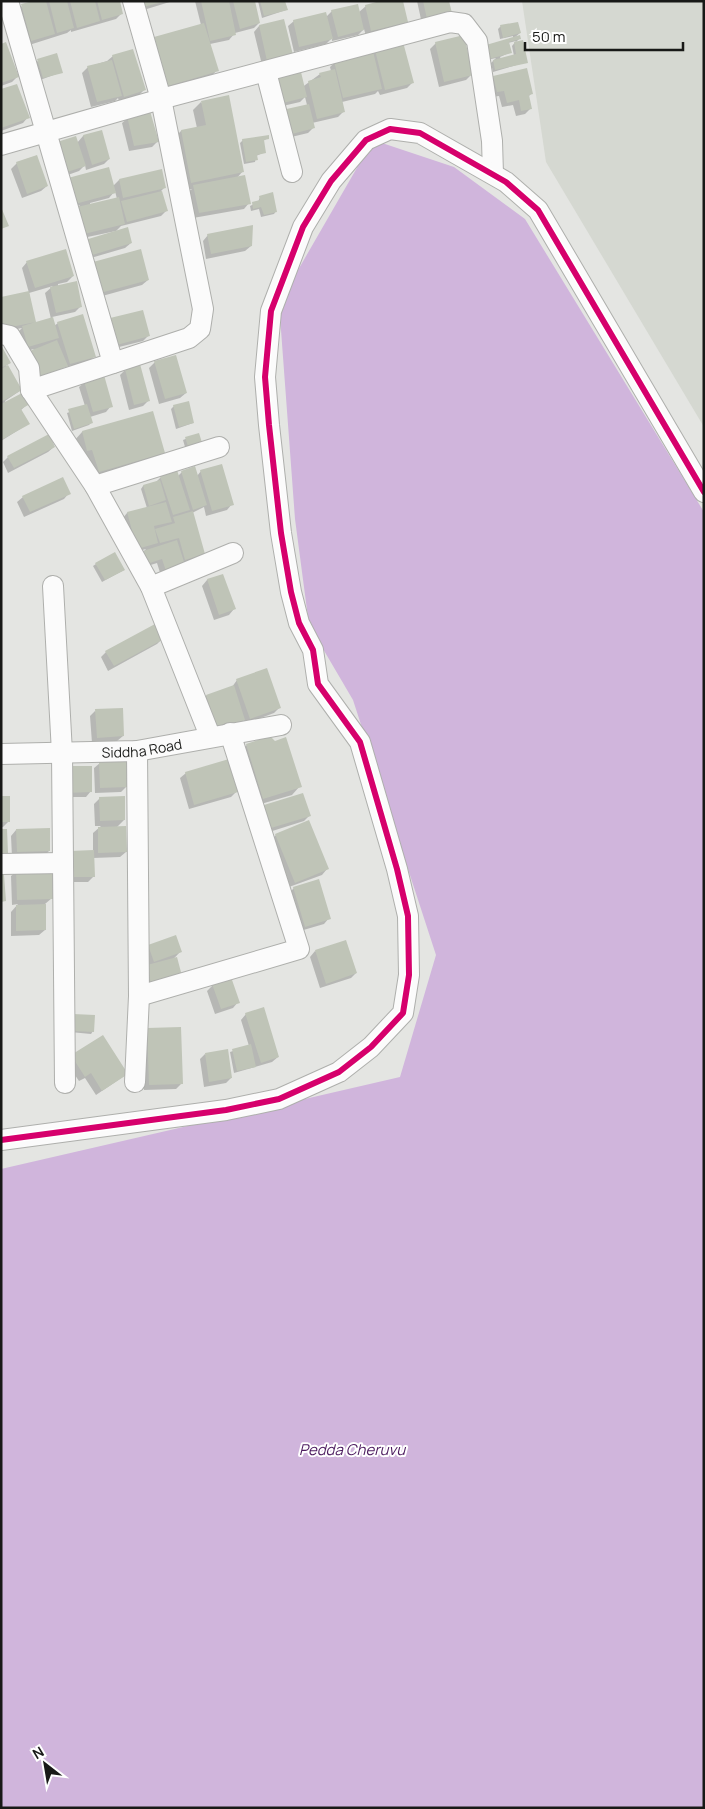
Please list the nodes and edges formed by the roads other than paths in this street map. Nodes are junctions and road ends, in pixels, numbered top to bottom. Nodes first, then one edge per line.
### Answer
1 (8, 1) edge
2 (133, 1) edge
3 (266, 72) junction
4 (161, 99) junction
5 (45, 132) junction
6 (1, 145) edge
7 (292, 172) dead end
8 (493, 174) junction
9 (1, 334) edge
10 (113, 363) junction
11 (31, 390) junction
12 (219, 447) dead end
13 (94, 486) junction
14 (704, 492) edge
15 (233, 553) dead end
16 (53, 586) dead end
17 (151, 587) junction
18 (281, 725) dead end
19 (220, 735) junction
20 (137, 751) junction
21 (62, 753) junction
22 (1, 754) edge
23 (63, 863) junction
24 (1, 864) edge
25 (139, 996) junction
26 (135, 1082) dead end
27 (65, 1083) dead end
28 (1, 1140) edge

1 - 5 street
2 - 4 street
3 - 4 street
3 - 7 street
3 - 8 street
4 - 5 street
4 - 10 street
5 - 6 street
5 - 10 street
8 - 14 street
8 - 28 street
9 - 11 street
10 - 11 street
11 - 13 street
12 - 13 street
13 - 17 street
15 - 17 street
16 - 21 street
17 - 19 street
18 - 19 street, Siddha Road
19 - 20 street, Siddha Road
19 - 25 street
20 - 21 street, Siddha Road
20 - 25 street
21 - 22 street, Siddha Road
21 - 23 street
23 - 24 street
23 - 27 street
25 - 26 street

